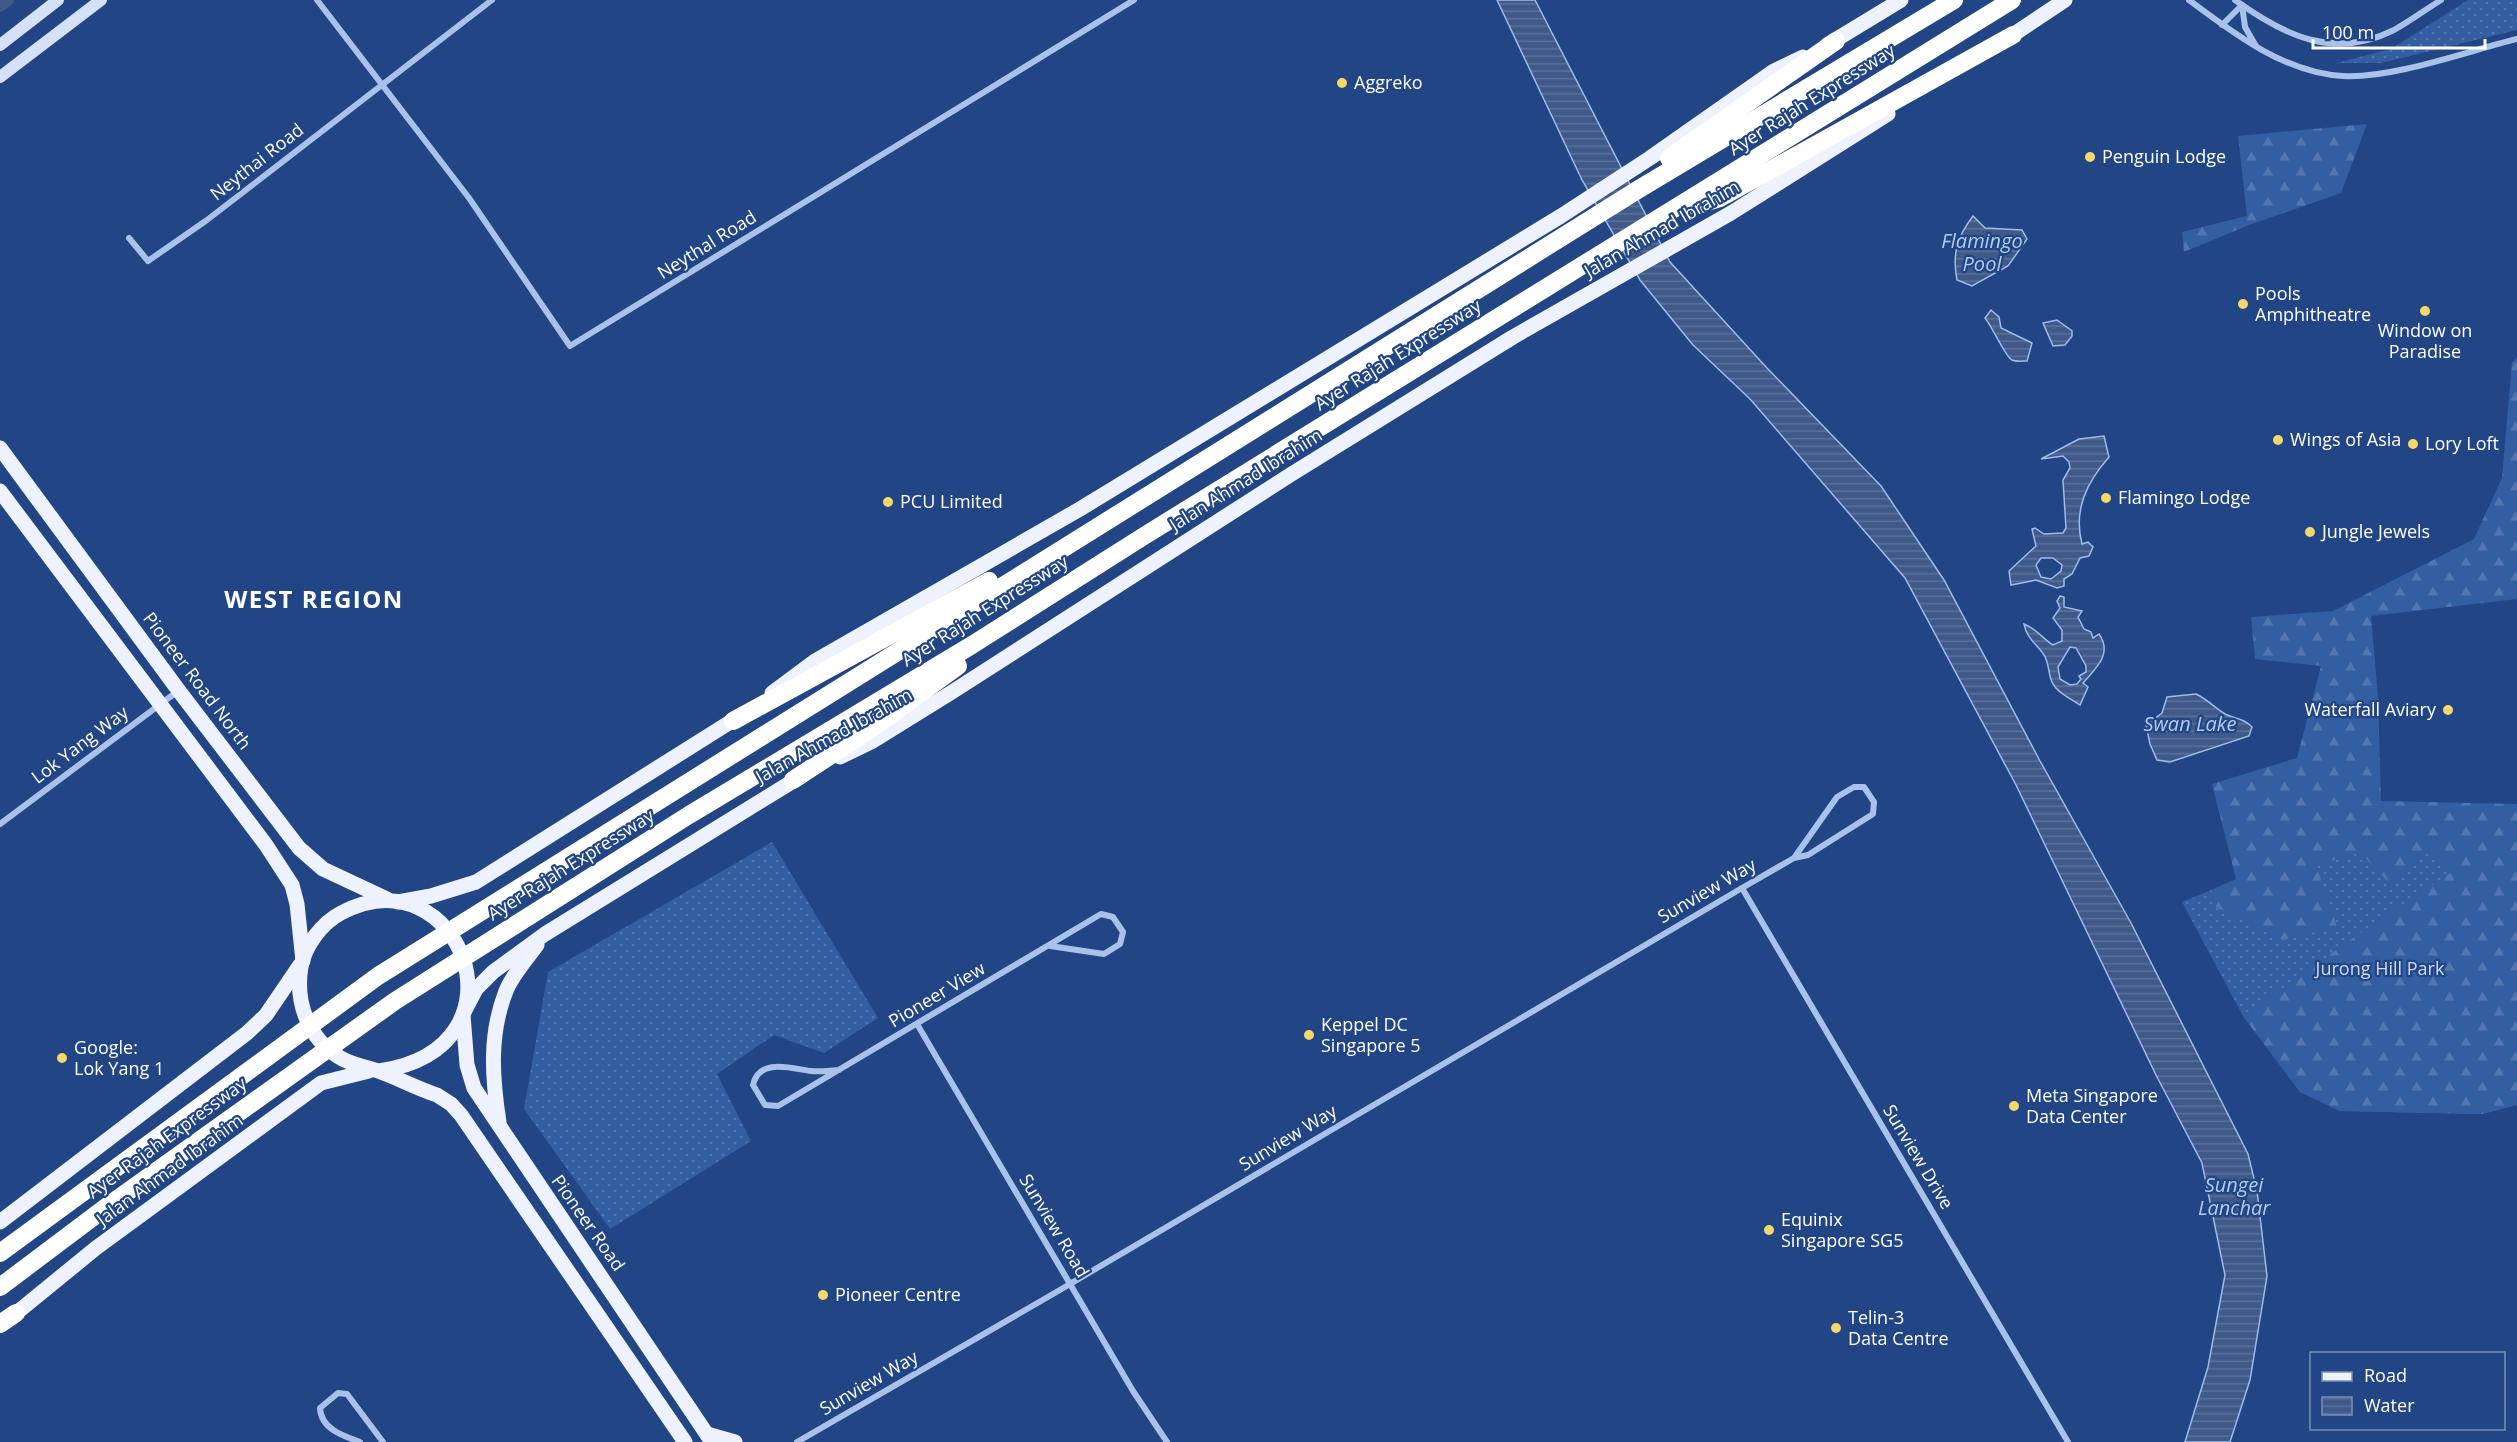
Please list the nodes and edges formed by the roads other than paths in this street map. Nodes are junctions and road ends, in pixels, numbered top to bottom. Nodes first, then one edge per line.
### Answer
1 (58, 0) edge
2 (101, 0) edge
3 (317, 0) edge
4 (492, 0) edge
5 (1134, 0) edge
6 (1901, 0) edge
7 (1954, 0) edge
8 (2012, 0) edge
9 (2066, 0) edge
10 (2189, 0) edge
11 (2235, 0) edge
12 (2441, 0) edge
13 (2242, 5) junction
14 (2222, 25) junction
15 (2013, 35) junction
16 (2517, 39) edge
17 (1836, 41) junction
18 (0, 45) edge
19 (2256, 46) junction
20 (0, 76) edge
21 (382, 83) junction
22 (1639, 189) junction
23 (1670, 213) junction
24 (129, 238) dead end
25 (0, 448) edge
26 (0, 491) edge
27 (1046, 557) junction
28 (972, 645) junction
29 (179, 691) junction
30 (160, 705) junction
31 (733, 721) junction
32 (793, 780) junction
33 (0, 824) edge
34 (1794, 858) junction
35 (1742, 888) junction
36 (395, 902) junction
37 (545, 934) junction
38 (1050, 945) junction
39 (302, 962) junction
40 (463, 1013) junction
41 (917, 1024) junction
42 (839, 1070) junction
43 (377, 1071) junction
44 (501, 1131) junction
45 (0, 1222) edge
46 (0, 1253) edge
47 (1071, 1284) junction
48 (0, 1287) edge
49 (16, 1313) joint
50 (0, 1325) edge
51 (709, 1438) edge
52 (360, 1442) edge
53 (383, 1442) edge
54 (685, 1442) edge
55 (735, 1442) edge
56 (797, 1442) edge
57 (1167, 1442) edge
58 (2068, 1442) edge

1 - 18 main road
2 - 20 main road
3 - 21 street, Neythal Road
4 - 21 street
5 - 21 street, Neythal Road
6 - 17 main road
7 - 22 highway, Ayer Rajah Expressway
8 - 23 highway, Ayer Rajah Expressway
9 - 15 main road, Jalan Ahmad Ibrahim
10 - 14 street
11 - 13 street
12 - 13 street
13 - 14 street
13 - 19 street
14 - 19 street
15 - 23 highway
15 - 32 main road, Jalan Ahmad Ibrahim
16 - 19 street
17 - 22 highway
17 - 31 main road
21 - 24 street, Neythai Road
22 - 27 highway, Ayer Rajah Expressway
23 - 28 highway, Ayer Rajah Expressway
25 - 29 main road, Pioneer Road North
26 - 30 main road
27 - 31 highway
27 - 46 highway, Ayer Rajah Expressway
28 - 32 highway
28 - 48 highway, Ayer Rajah Expressway
29 - 30 street, Lok Yang Way
29 - 36 main road, Pioneer Road North
30 - 33 street, Lok Yang Way
30 - 39 main road
31 - 36 main road
32 - 37 main road, Jalan Ahmad Ibrahim
34 - 34 street, Sunview Way
34 - 35 street, Sunview Way
35 - 47 street, Sunview Way
35 - 58 street, Sunview Drive
36 - 39 main road
36 - 40 main road
37 - 40 main road, Jalan Ahmad Ibrahim
37 - 44 main road
38 - 38 street, Pioneer View
38 - 41 street, Pioneer View
39 - 43 main road
39 - 45 main road
40 - 43 main road
40 - 44 main road, Pioneer Road
41 - 42 street, Pioneer View
41 - 47 street, Sunview Road
42 - 42 street, Pioneer View
43 - 49 main road, Jalan Ahmad Ibrahim
43 - 54 main road
44 - 51 main road, Pioneer Road
47 - 56 street, Sunview Way
47 - 57 street, Sunview Road
49 - 50 highway
51 - 55 main road
52 - 53 street

